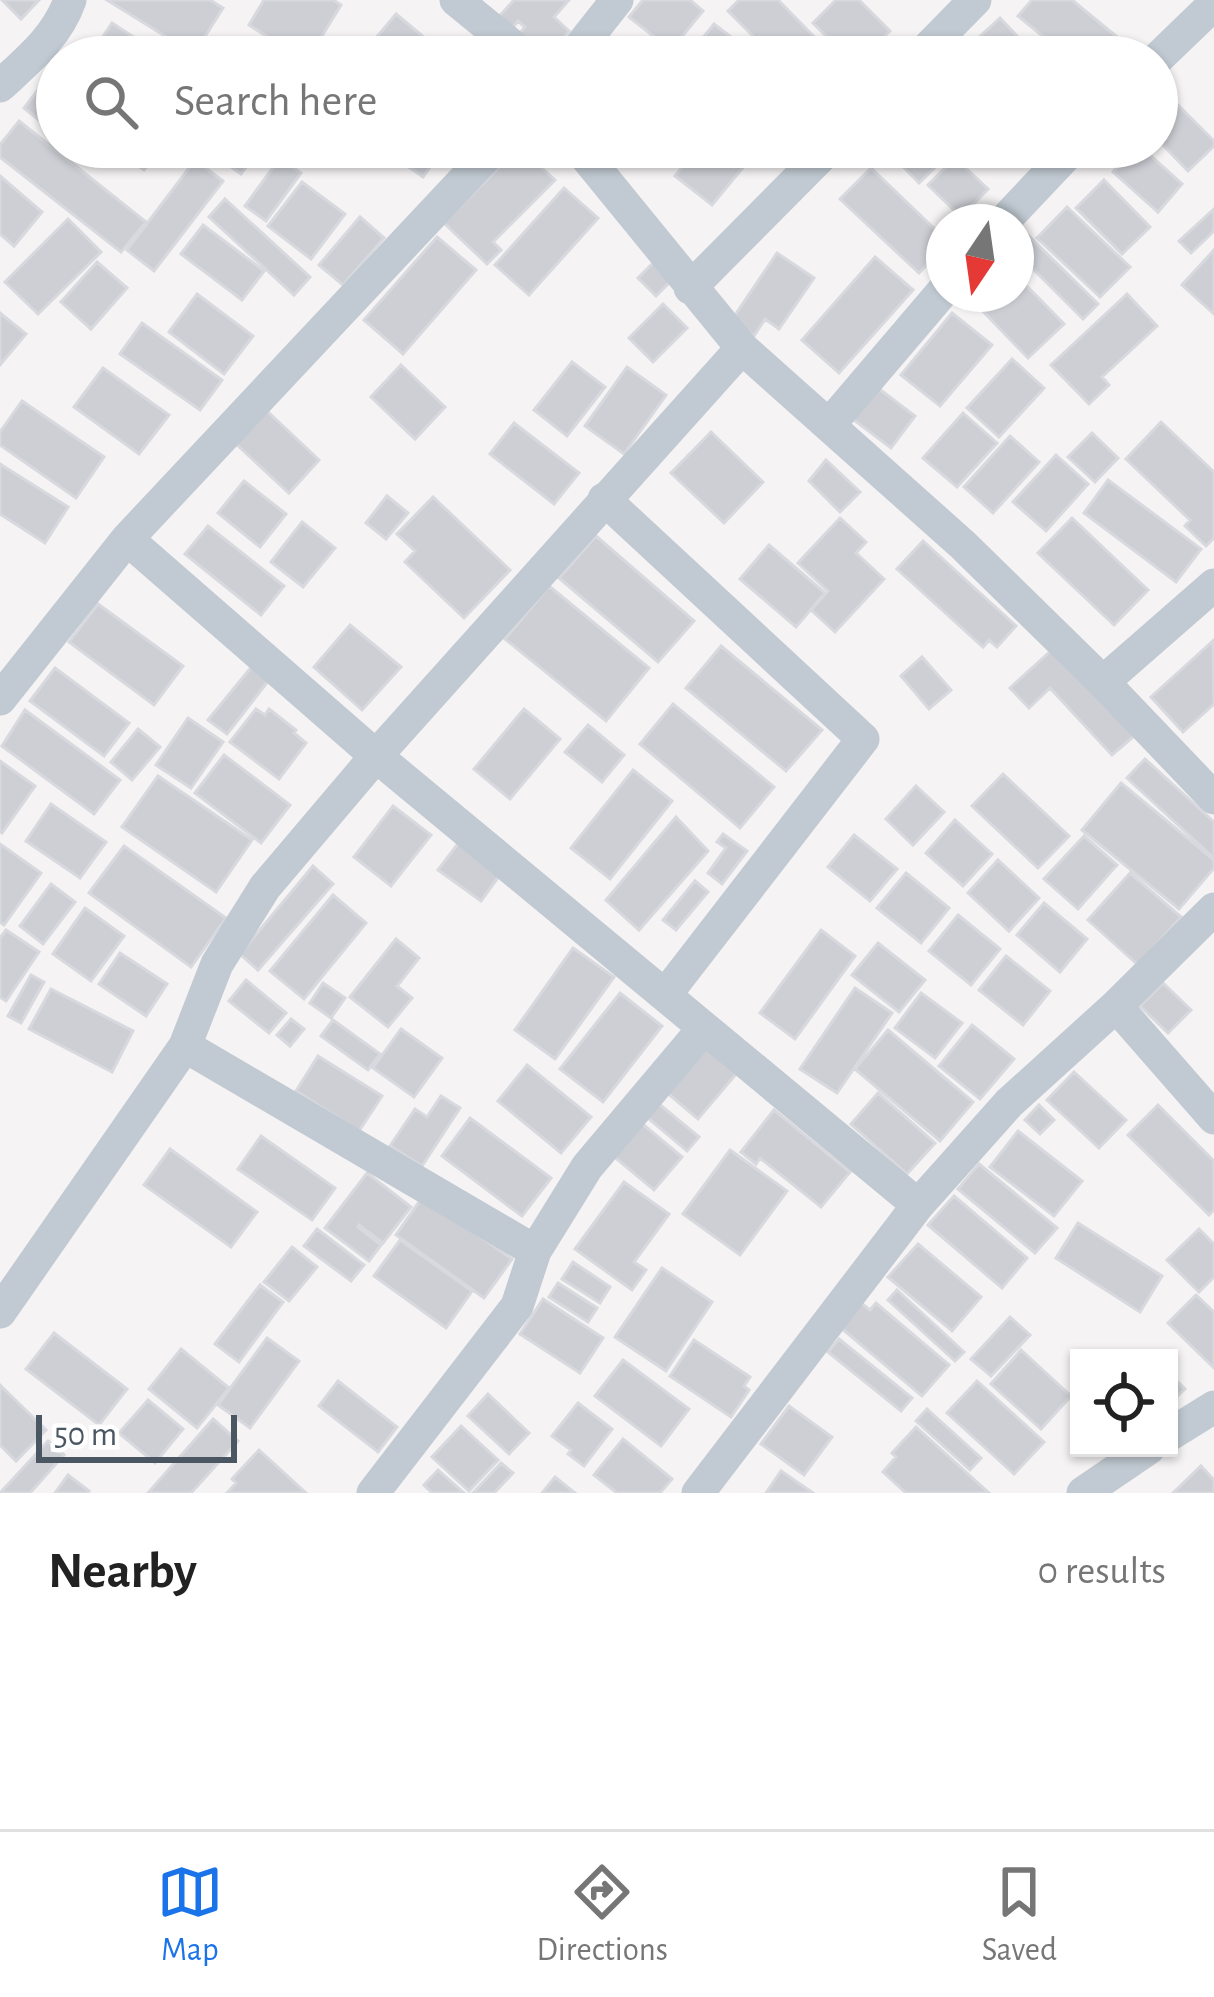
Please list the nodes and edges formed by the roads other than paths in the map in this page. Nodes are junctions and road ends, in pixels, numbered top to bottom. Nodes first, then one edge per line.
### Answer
1 (70, 0) edge
2 (456, 0) edge
3 (617, 0) edge
4 (975, 0) edge
5 (1214, 4) edge
6 (51, 36) edge
7 (500, 36) edge
8 (589, 36) edge
9 (940, 36) edge
10 (1178, 39) edge
11 (36, 51) edge
12 (0, 86) edge
13 (475, 168) edge
14 (595, 168) edge
15 (809, 168) edge
16 (1054, 168) edge
17 (1020, 204) edge
18 (690, 288) junction
19 (926, 311) edge
20 (742, 348) junction
21 (829, 424) junction
22 (604, 499) junction
23 (127, 539) junction
24 (1214, 585) edge
25 (1103, 682) junction
26 (0, 699) edge
27 (376, 756) junction
28 (1214, 798) edge
29 (1214, 909) edge
30 (666, 994) junction
31 (1116, 1006) junction
32 (704, 1028) junction
33 (185, 1046) junction
34 (1214, 1118) edge
35 (918, 1205) junction
36 (535, 1252) junction
37 (0, 1312) edge
38 (1214, 1407) edge
39 (1178, 1430) edge
40 (1137, 1457) edge
41 (373, 1493) edge
42 (698, 1493) edge
43 (1083, 1493) edge

1 - 6 street
2 - 7 street
3 - 8 street
4 - 9 street
5 - 10 street
11 - 12 street
13 - 23 street
14 - 18 street
15 - 18 street
16 - 17 street
18 - 20 street
19 - 21 street
20 - 21 street
20 - 22 street
21 - 25 street
22 - 27 street
22 - 30 street
23 - 26 street
23 - 27 street
24 - 25 street
25 - 28 street
27 - 30 street
27 - 33 street
29 - 31 street
30 - 32 street
31 - 34 street
31 - 35 street
32 - 35 street
32 - 36 street
33 - 36 street
33 - 37 street
35 - 42 street
36 - 41 street
38 - 39 street
40 - 43 street

